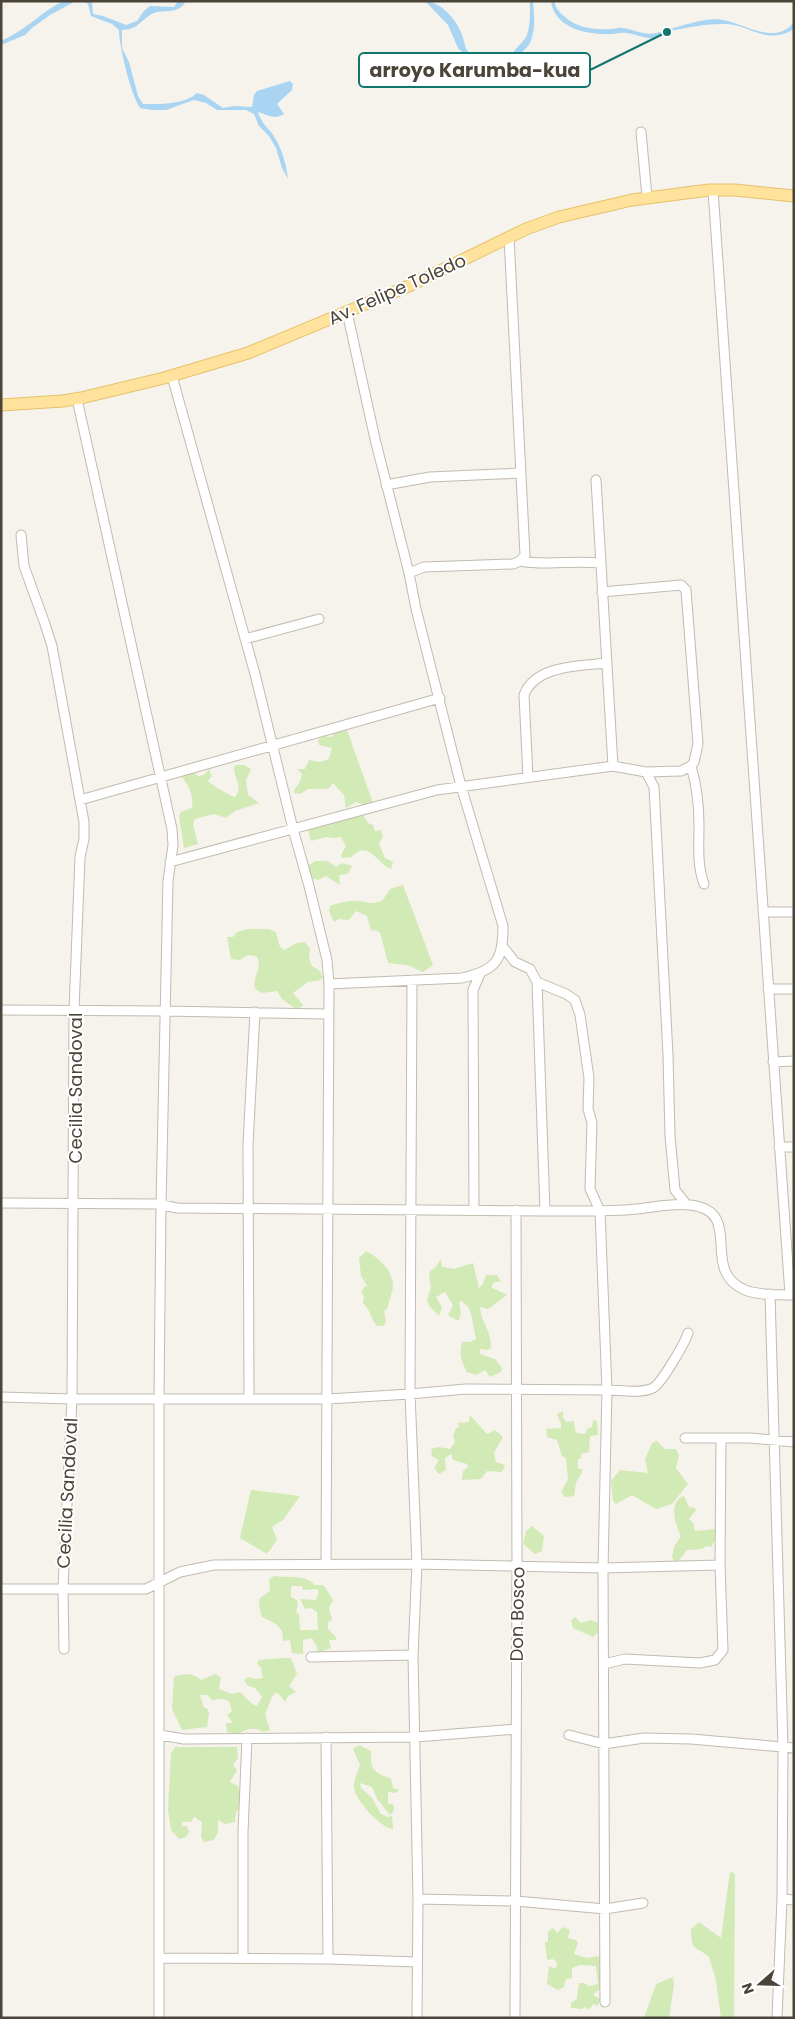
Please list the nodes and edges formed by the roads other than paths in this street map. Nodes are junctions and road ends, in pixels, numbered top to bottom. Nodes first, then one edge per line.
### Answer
1 (641, 132) dead end
2 (713, 190) junction
3 (794, 196) edge
4 (647, 197) junction
5 (509, 237) junction
6 (347, 312) junction
7 (172, 376) junction
8 (77, 399) junction
9 (1, 405) edge
10 (522, 473) junction
11 (596, 480) dead end
12 (386, 485) junction
13 (21, 535) dead end
14 (520, 561) junction
15 (600, 563) junction
16 (409, 573) junction
17 (602, 592) junction
18 (319, 619) dead end
19 (245, 639) junction
20 (607, 663) junction
21 (440, 698) junction
22 (272, 746) junction
23 (613, 766) junction
24 (691, 766) junction
25 (646, 772) junction
26 (661, 773) junction
27 (161, 777) junction
28 (528, 778) junction
29 (461, 786) junction
30 (654, 787) junction
31 (80, 800) junction
32 (293, 829) junction
33 (170, 862) junction
34 (704, 884) dead end
35 (763, 912) junction
36 (794, 912) edge
37 (503, 947) junction
38 (480, 974) junction
39 (412, 980) junction
40 (537, 982) junction
41 (329, 984) junction
42 (768, 989) junction
43 (794, 989) edge
44 (1, 1010) edge
45 (74, 1010) junction
46 (165, 1010) junction
47 (255, 1012) junction
48 (328, 1014) junction
49 (794, 1061) edge
50 (773, 1062) junction
51 (780, 1147) junction
52 (794, 1147) edge
53 (675, 1190) junction
54 (1, 1202) edge
55 (74, 1204) junction
56 (161, 1205) junction
57 (661, 1205) junction
58 (687, 1205) junction
59 (247, 1208) junction
60 (328, 1208) junction
61 (410, 1209) junction
62 (474, 1210) junction
63 (516, 1210) junction
64 (600, 1210) junction
65 (545, 1211) junction
66 (790, 1236) edge
67 (770, 1294) junction
68 (792, 1295) edge
69 (688, 1333) dead end
70 (516, 1388) junction
71 (606, 1390) junction
72 (410, 1394) junction
73 (1, 1397) edge
74 (159, 1398) junction
75 (249, 1398) junction
76 (72, 1399) junction
77 (328, 1399) junction
78 (685, 1438) dead end
79 (721, 1438) junction
80 (775, 1441) junction
81 (794, 1442) edge
82 (326, 1564) junction
83 (416, 1564) junction
84 (720, 1565) junction
85 (517, 1567) junction
86 (603, 1568) junction
87 (160, 1583) junction
88 (63, 1588) junction
89 (1, 1589) edge
90 (64, 1649) dead end
91 (414, 1655) junction
92 (311, 1658) dead end
93 (604, 1664) junction
94 (516, 1729) junction
95 (160, 1735) junction
96 (569, 1735) dead end
97 (326, 1737) junction
98 (416, 1737) junction
99 (247, 1738) junction
100 (604, 1744) junction
101 (783, 1747) junction
102 (794, 1748) edge
103 (418, 1899) junction
104 (782, 1899) junction
105 (794, 1900) edge
106 (516, 1901) junction
107 (644, 1903) dead end
108 (605, 1908) junction
109 (159, 1958) junction
110 (243, 1958) junction
111 (328, 1959) junction
112 (416, 1962) junction
113 (605, 2002) dead end
114 (159, 2018) edge
115 (417, 2018) edge
116 (515, 2018) edge
117 (777, 2018) edge

1 - 4 street
2 - 3 main road, Av. Felipe Toledo
2 - 4 main road, Av. Felipe Toledo
2 - 35 street
4 - 5 main road, Av. Felipe Toledo
5 - 6 main road, Av. Felipe Toledo
5 - 10 street
6 - 7 main road, Av. Felipe Toledo
6 - 12 street
7 - 8 main road, Av. Felipe Toledo
7 - 19 street
8 - 9 main road, Av. Felipe Toledo
8 - 27 street
10 - 12 street
10 - 14 street
11 - 15 street
12 - 16 street
13 - 31 street, Cecilia Sandoval
14 - 15 street
14 - 16 street
15 - 17 street
16 - 21 street
17 - 20 street
17 - 24 street
18 - 19 street
19 - 22 street
20 - 23 street
20 - 28 street
21 - 22 street
21 - 29 street
22 - 27 street
22 - 32 street
23 - 25 street
23 - 28 street
24 - 26 street
24 - 34 street
25 - 26 street
25 - 30 street
26 - 30 street
27 - 31 street
27 - 33 street
28 - 29 street
29 - 32 street
29 - 37 street
30 - 53 street
31 - 45 street, Cecilia Sandoval
32 - 33 street
32 - 41 street
33 - 46 street
35 - 36 street
35 - 42 street
37 - 38 street
37 - 40 street
38 - 39 street
38 - 62 street
39 - 41 street
39 - 61 street
40 - 64 street
40 - 65 street
41 - 48 street
42 - 43 street
42 - 50 street
44 - 45 street
45 - 46 street
45 - 55 street, Cecilia Sandoval
46 - 47 street
46 - 56 street
47 - 48 street
47 - 59 street
48 - 60 street
49 - 50 street
50 - 51 street
51 - 52 street
51 - 66 street
53 - 57 street
53 - 58 street
54 - 55 street
55 - 56 street
55 - 76 street, Cecilia Sandoval
56 - 59 street
56 - 74 street
57 - 58 street
57 - 64 street
58 - 67 street
59 - 60 street
59 - 75 street
60 - 61 street
60 - 77 street
61 - 62 street
61 - 72 street
62 - 63 street
63 - 65 street
63 - 70 street, Don Bosco
64 - 65 street
64 - 71 street
66 - 68 street
67 - 68 street
67 - 80 street
69 - 71 street
70 - 71 street
70 - 72 street
70 - 85 street, Don Bosco
71 - 86 street
72 - 77 street
72 - 83 street
73 - 76 street
74 - 75 street
74 - 76 street
74 - 87 street
75 - 77 street
76 - 88 street, Cecilia Sandoval
77 - 82 street
78 - 79 street
79 - 80 street
79 - 84 street
80 - 81 street
80 - 101 street
82 - 83 street
82 - 87 street
83 - 85 street
83 - 91 street
84 - 86 street
84 - 93 street
85 - 86 street
85 - 94 street, Don Bosco
86 - 93 street
87 - 88 street
87 - 95 street
88 - 89 street
88 - 90 street, Cecilia Sandoval
91 - 92 street
91 - 98 street
93 - 100 street
94 - 98 street
94 - 106 street, Don Bosco
95 - 99 street
95 - 109 street
96 - 100 street
97 - 98 street
97 - 99 street
97 - 111 street
98 - 103 street
99 - 110 street
100 - 101 street
100 - 108 street
101 - 102 street
101 - 104 street
103 - 106 street
103 - 112 street
104 - 105 street
104 - 117 street
106 - 108 street
106 - 116 street, Don Bosco
107 - 108 street
108 - 113 street
109 - 110 street
109 - 114 street
110 - 111 street
111 - 112 street
112 - 115 street

